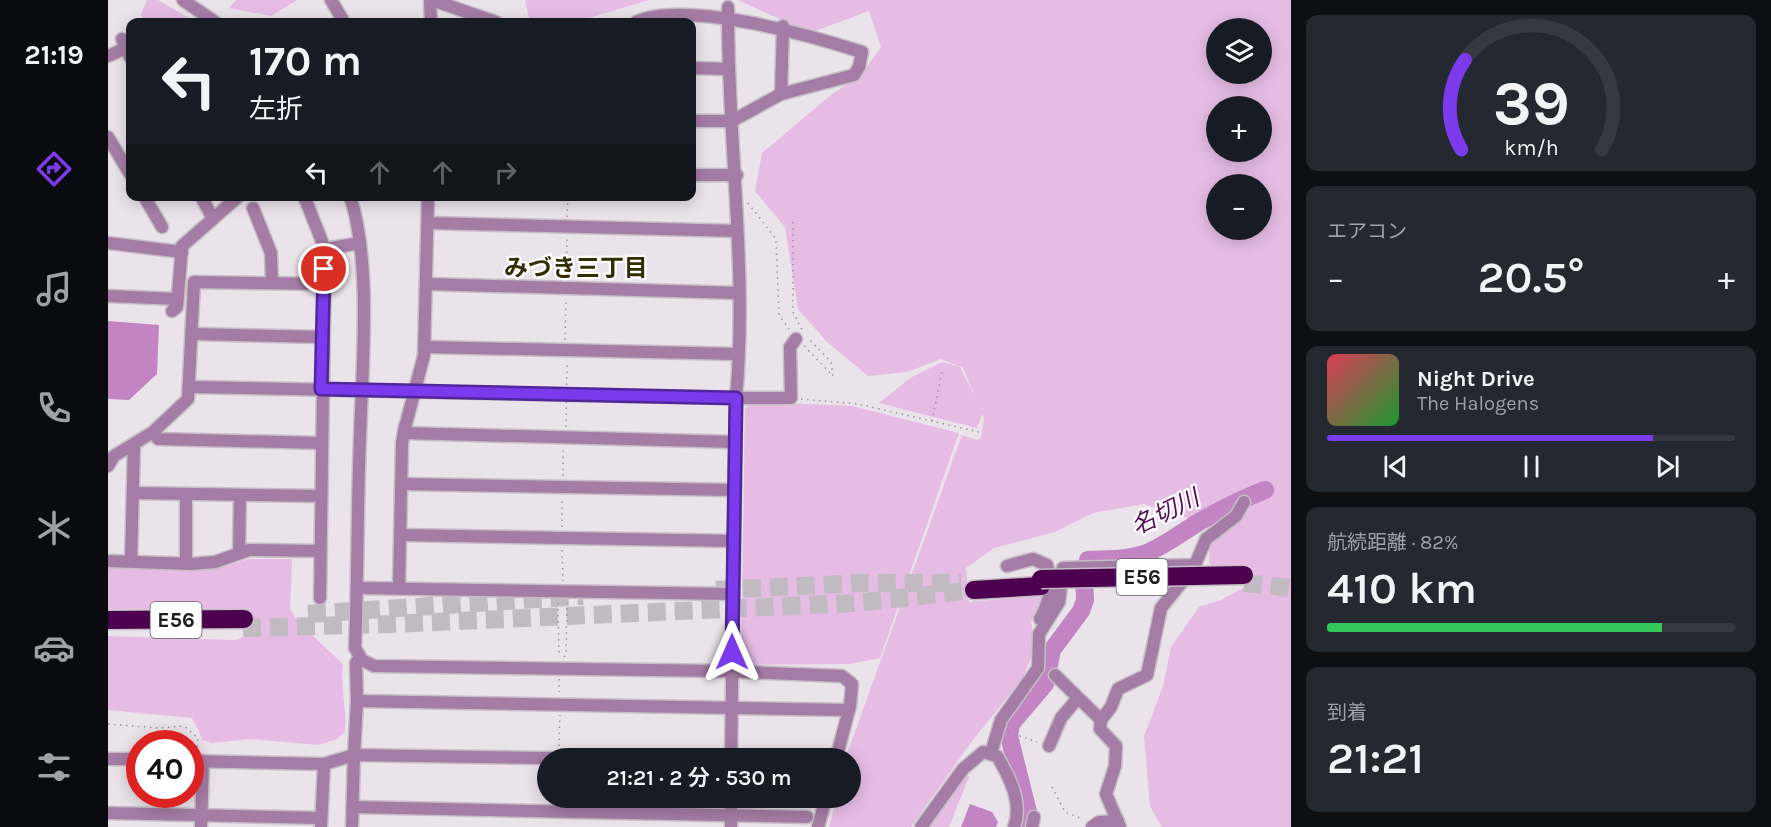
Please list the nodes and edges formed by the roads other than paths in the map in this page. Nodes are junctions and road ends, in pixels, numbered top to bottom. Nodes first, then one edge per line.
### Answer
1 (183, 0) edge
2 (331, 0) edge
3 (431, 0) edge
4 (728, 7) junction
5 (209, 18) edge
6 (342, 18) edge
7 (431, 18) edge
8 (484, 18) edge
9 (642, 18) edge
10 (783, 26) junction
11 (126, 48) edge
12 (108, 56) edge
13 (696, 68) edge
14 (728, 69) junction
15 (781, 94) junction
16 (696, 121) edge
17 (732, 121) junction
18 (108, 137) edge
19 (126, 167) edge
20 (696, 175) edge
21 (737, 175) junction
22 (147, 201) edge
23 (204, 201) edge
24 (233, 201) edge
25 (306, 201) edge
26 (351, 201) edge
27 (428, 201) edge
28 (254, 208) dead end
29 (213, 219) junction
30 (428, 223) junction
31 (162, 227) dead end
32 (737, 231) junction
33 (108, 243) edge
34 (360, 243) junction
35 (325, 249) junction
36 (182, 252) junction
37 (272, 283) junction
38 (324, 284) junction
39 (427, 284) junction
40 (738, 293) junction
41 (108, 296) edge
42 (193, 334) junction
43 (323, 337) junction
44 (796, 339) road end
45 (425, 351) junction
46 (737, 354) junction
47 (190, 387) junction
48 (321, 389) junction
49 (362, 390) junction
50 (736, 398) junction
51 (405, 429) junction
52 (153, 432) junction
53 (735, 442) junction
54 (321, 443) junction
55 (134, 445) junction
56 (108, 466) edge
57 (403, 484) junction
58 (734, 490) junction
59 (133, 494) junction
60 (186, 494) junction
61 (240, 495) junction
62 (320, 496) junction
63 (1244, 502) dead end
64 (402, 535) junction
65 (734, 541) junction
66 (320, 552) junction
67 (239, 553) junction
68 (108, 561) edge
69 (131, 561) junction
70 (186, 563) junction
71 (1195, 565) junction
72 (1007, 566) dead end
73 (1244, 579) tunnel mouth
74 (974, 586) tunnel mouth
75 (399, 587) junction
76 (358, 588) junction
77 (733, 594) junction
78 (320, 598) dead end
79 (108, 620) edge
80 (108, 629) edge
81 (1039, 634) junction
82 (359, 657) junction
83 (732, 672) junction
84 (1055, 675) dead end
85 (1078, 698) junction
86 (357, 701) junction
87 (732, 708) junction
88 (849, 710) junction
89 (1101, 720) junction
90 (1049, 746) road end
91 (731, 748) edge
92 (839, 748) edge
93 (991, 753) junction
94 (354, 755) junction
95 (537, 758) edge
96 (108, 759) edge
97 (126, 759) edge
98 (204, 761) edge
99 (324, 764) junction
100 (353, 807) junction
101 (823, 808) edge
102 (108, 813) edge
103 (807, 817) dead end
104 (201, 821) edge
105 (731, 821) edge
106 (321, 823) edge
107 (1095, 824) edge
108 (1119, 824) edge
109 (352, 827) edge
110 (818, 827) edge
111 (921, 827) edge
112 (1014, 827) edge

1 - 5 street
2 - 6 street
3 - 7 street
3 - 8 street
4 - 9 street
4 - 10 street
4 - 14 street
10 - 15 street
10 - 15 street
11 - 12 street
13 - 14 street
14 - 17 street
15 - 17 street
16 - 17 street
17 - 21 street
18 - 19 street
20 - 21 street
21 - 32 street
22 - 31 street
23 - 29 street
24 - 29 street
25 - 35 street
26 - 34 street
27 - 30 street
28 - 37 street
29 - 36 street
30 - 32 street
30 - 39 street
32 - 40 street
33 - 36 street
34 - 35 street
34 - 49 street
35 - 38 street
36 - 41 street
37 - 38 street
37 - 42 street
38 - 43 street
39 - 40 street
39 - 45 street
40 - 46 street
42 - 43 street
42 - 47 street
43 - 48 street
44 - 50 street
45 - 46 street
45 - 51 street, bridge
46 - 50 street
47 - 48 street
47 - 52 street
48 - 49 street
48 - 54 street
49 - 50 street
49 - 76 street
50 - 53 street
51 - 53 street
51 - 57 street
52 - 54 street
52 - 55 street
53 - 58 street
54 - 62 street
55 - 56 street
55 - 59 street
57 - 58 street
57 - 64 street
58 - 65 street
59 - 60 street
59 - 69 street
60 - 61 street
60 - 70 street
61 - 62 street
61 - 67 street
62 - 66 street
63 - 71 street
64 - 65 street
64 - 75 street
65 - 77 street
66 - 67 street
66 - 78 street
67 - 70 street
68 - 69 street
69 - 70 street
71 - 81 street
71 - 89 street
72 - 81 street
73 - 74 highway, E56
75 - 76 street
75 - 77 street
76 - 82 street
77 - 83 street
79 - 80 highway, E56
81 - 93 street
82 - 83 street
82 - 86 street
83 - 87 street
83 - 88 street
84 - 85 street
85 - 89 street
85 - 90 street
86 - 87 street
86 - 94 street
87 - 88 street
87 - 91 street
88 - 92 street
89 - 108 street
93 - 111 street
93 - 112 street
94 - 95 street
94 - 99 street
94 - 100 street
96 - 97 street
98 - 99 street
99 - 106 street
100 - 105 street
100 - 109 street
101 - 110 street
102 - 104 street
103 - 105 street
104 - 106 street
107 - 108 street

